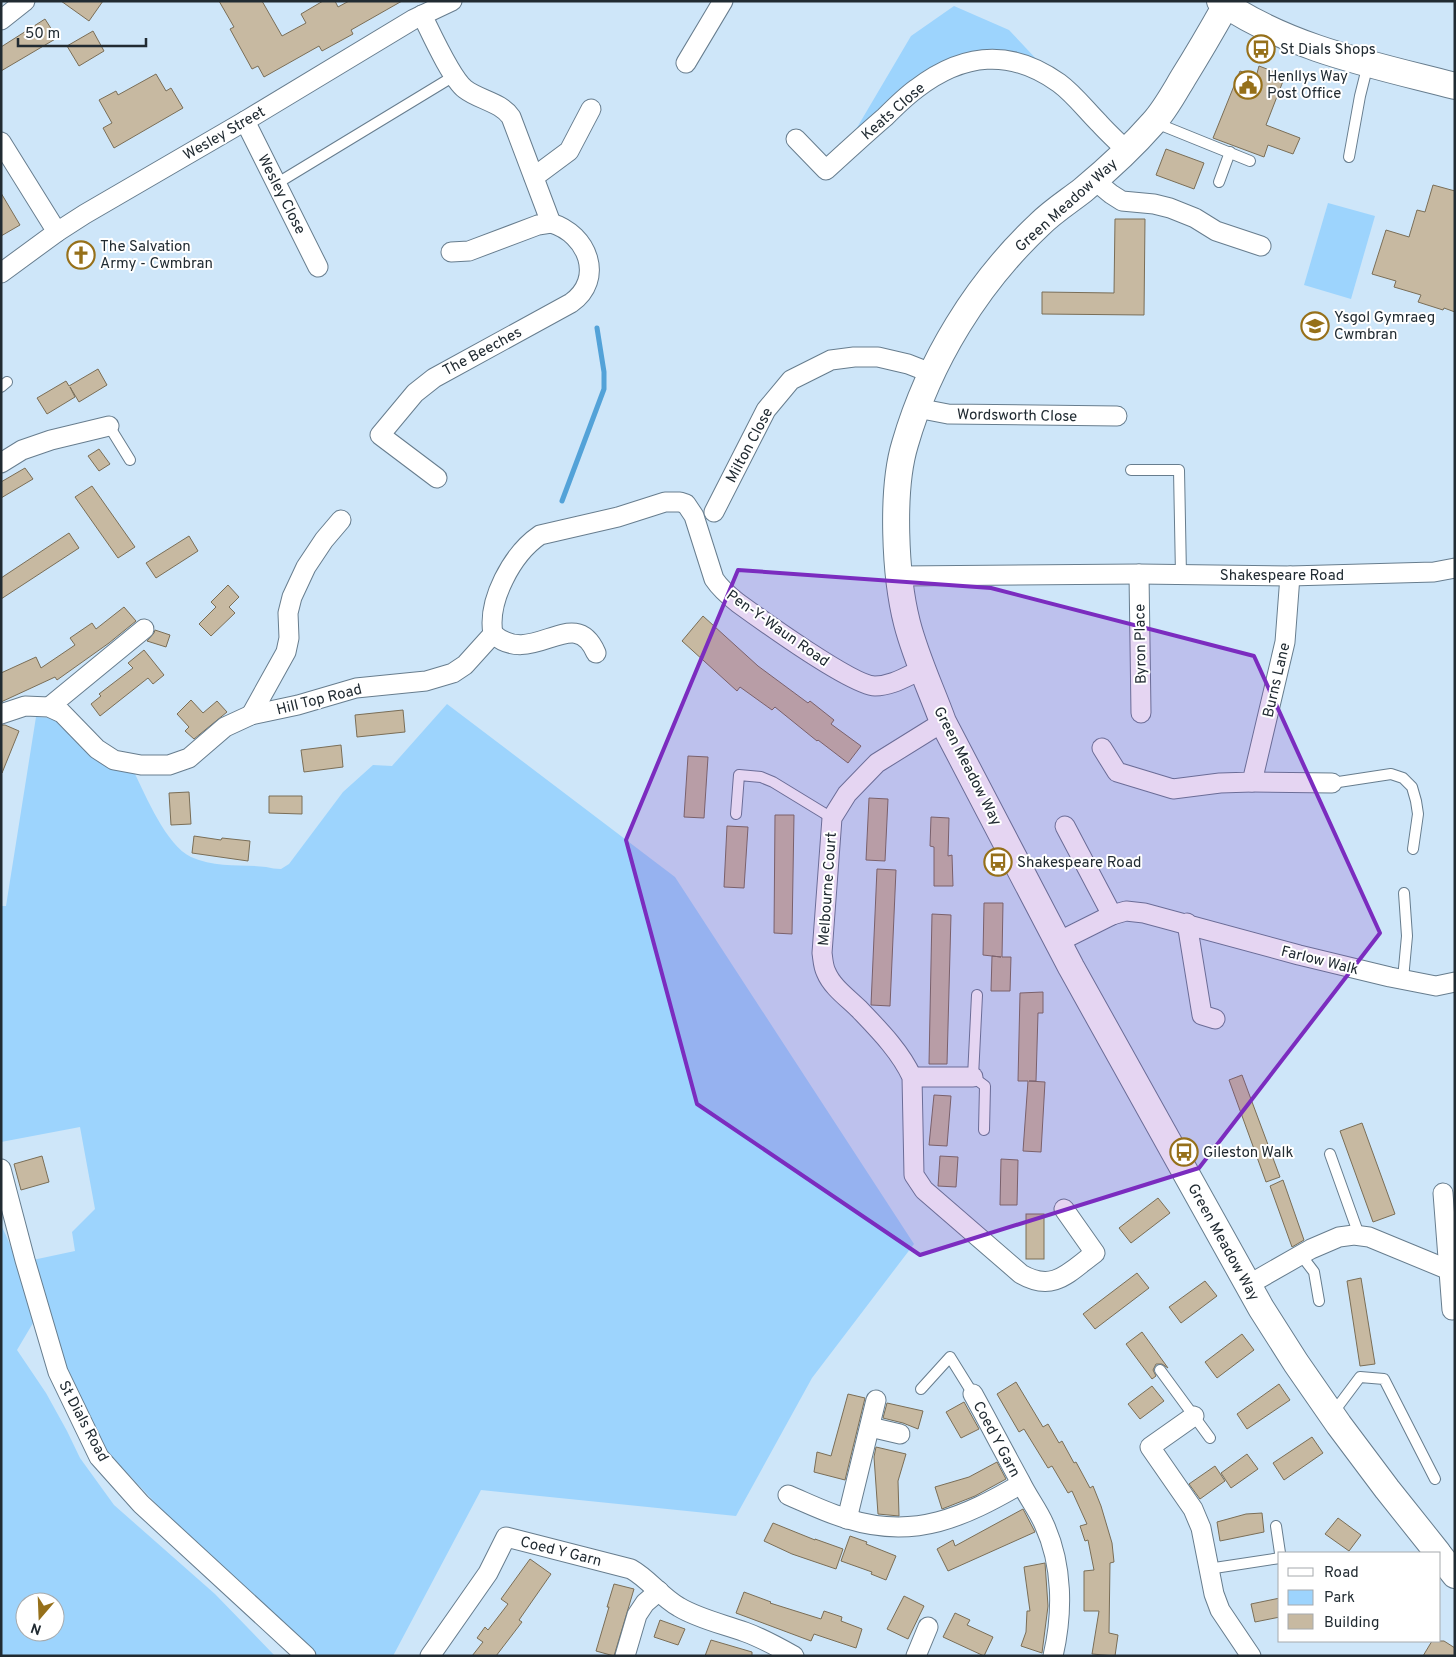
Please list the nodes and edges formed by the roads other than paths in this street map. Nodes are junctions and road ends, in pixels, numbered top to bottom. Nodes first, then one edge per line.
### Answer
1 (25, 1) edge
2 (452, 1) edge
3 (723, 1) edge
4 (1230, 5) edge
5 (422, 15) junction
6 (1, 20) edge
7 (686, 63) dead end
8 (1369, 63) junction
9 (454, 76) junction
10 (1455, 86) edge
11 (591, 108) dead end
12 (245, 121) junction
13 (1154, 122) junction
14 (796, 139) dead end
15 (1, 142) edge
16 (1126, 150) junction
17 (1230, 152) junction
18 (1349, 157) dead end
19 (1250, 161) dead end
20 (534, 177) junction
21 (1094, 180) junction
22 (1219, 182) dead end
23 (276, 184) junction
24 (551, 223) junction
25 (57, 232) junction
26 (1261, 246) dead end
27 (451, 252) dead end
28 (318, 267) dead end
29 (1, 273) edge
30 (931, 372) junction
31 (917, 408) junction
32 (1116, 416) dead end
33 (110, 426) joint
34 (130, 460) dead end
35 (1, 463) edge
36 (1131, 470) dead end
37 (437, 478) dead end
38 (714, 512) dead end
39 (341, 520) dead end
40 (1455, 568) edge
41 (1139, 574) junction
42 (1181, 575) junction
43 (900, 576) junction
44 (1290, 576) junction
45 (144, 628) dead end
46 (493, 634) junction
47 (596, 654) dead end
48 (922, 670) junction
49 (49, 707) junction
50 (1141, 713) dead end
51 (1, 714) edge
52 (251, 714) junction
53 (943, 722) junction
54 (1102, 748) dead end
55 (1252, 782) junction
56 (1332, 783) joint
57 (736, 814) dead end
58 (832, 818) junction
59 (1065, 826) dead end
60 (1412, 849) dead end
61 (1404, 893) dead end
62 (1112, 915) junction
63 (1187, 923) junction
64 (1058, 942) junction
65 (1403, 979) junction
66 (1455, 982) edge
67 (977, 995) dead end
68 (1215, 1019) dead end
69 (912, 1077) junction
70 (973, 1077) junction
71 (984, 1130) dead end
72 (1330, 1154) dead end
73 (1, 1169) edge
74 (1443, 1193) dead end
75 (1064, 1209) dead end
76 (1359, 1235) junction
77 (1301, 1255) junction
78 (1449, 1270) junction
79 (1248, 1285) junction
80 (1319, 1301) dead end
81 (1452, 1310) dead end
82 (1160, 1370) dead end
83 (921, 1389) dead end
84 (973, 1394) joint
85 (876, 1400) dead end
86 (1332, 1414) junction
87 (1194, 1416) junction
88 (870, 1427) junction
89 (900, 1434) dead end
90 (1210, 1438) dead end
91 (1435, 1479) dead end
92 (1021, 1484) junction
93 (788, 1495) dead end
94 (847, 1519) junction
95 (1276, 1526) dead end
96 (1280, 1552) edge
97 (1437, 1552) edge
98 (1441, 1557) edge
99 (1278, 1558) edge
100 (1208, 1569) junction
101 (1455, 1575) edge
102 (659, 1591) junction
103 (928, 1627) dead end
104 (306, 1656) edge
105 (430, 1656) edge
106 (625, 1656) edge
107 (794, 1656) edge
108 (916, 1656) edge
109 (1054, 1656) edge
110 (1250, 1656) edge

1 - 6 street
2 - 5 street, Wesley Street
3 - 7 street
4 - 8 street
4 - 13 street, Green Meadow Way
5 - 9 street
5 - 12 street, Wesley Street
8 - 10 street
8 - 18 lane
9 - 20 street
9 - 23 lane
11 - 20 street
12 - 23 street, Wesley Close
12 - 25 street, Wesley Street
13 - 16 street, Green Meadow Way
13 - 17 lane
14 - 16 street, Keats Close
15 - 25 street
16 - 21 street, Green Meadow Way
17 - 19 lane
17 - 22 lane
20 - 24 street
21 - 26 street
21 - 30 street, Green Meadow Way
23 - 28 street, Wesley Close
24 - 27 street
24 - 37 street, The Beeches
25 - 29 street, Wesley Street
30 - 31 street, Green Meadow Way
30 - 38 street, Milton Close
31 - 32 street, Wordsworth Close
31 - 43 street, Green Meadow Way
33 - 34 lane
33 - 35 street
36 - 42 lane
39 - 52 street
40 - 44 street, Shakespeare Road
41 - 42 street, Shakespeare Road
41 - 43 street, Shakespeare Road
41 - 50 street, Byron Place
42 - 44 street, Shakespeare Road
43 - 48 street, Green Meadow Way
44 - 55 street, Burns Lane
45 - 49 street
46 - 47 street
46 - 48 street, Pen-Y-Waun Road
46 - 52 street, Hill Top Road
48 - 53 street, Green Meadow Way
49 - 51 street
49 - 52 street, Hill Top Road
53 - 58 street, Melbourne Court
53 - 64 street, Green Meadow Way
54 - 55 street
55 - 56 street
56 - 60 lane
57 - 58 lane
58 - 69 street, Melbourne Court
59 - 62 street
61 - 65 lane
62 - 63 street, Farlow Walk
62 - 64 street, Farlow Walk
63 - 65 street, Farlow Walk
63 - 68 street
64 - 79 street, Green Meadow Way
65 - 66 street, Farlow Walk
67 - 70 lane
69 - 70 street
69 - 75 street, Melbourne Court
70 - 71 lane
72 - 76 lane
73 - 104 street, St Dials Road
74 - 78 street
76 - 77 street
76 - 78 street
77 - 79 street
77 - 80 lane
78 - 81 street
79 - 86 street, Green Meadow Way
82 - 87 lane
83 - 84 lane
84 - 92 street, Coed Y Garn
85 - 88 street
86 - 91 lane
86 - 97 street, Green Meadow Way
87 - 90 lane
87 - 100 street
88 - 89 street
88 - 94 street
92 - 94 street, Coed Y Garn
92 - 109 street, Coed Y Garn
93 - 94 street, Coed Y Garn
95 - 96 lane
98 - 101 street, Green Meadow Way
99 - 100 lane
100 - 110 street
102 - 105 street, Coed Y Garn
102 - 106 street
102 - 107 street, Coed Y Garn
103 - 108 street

